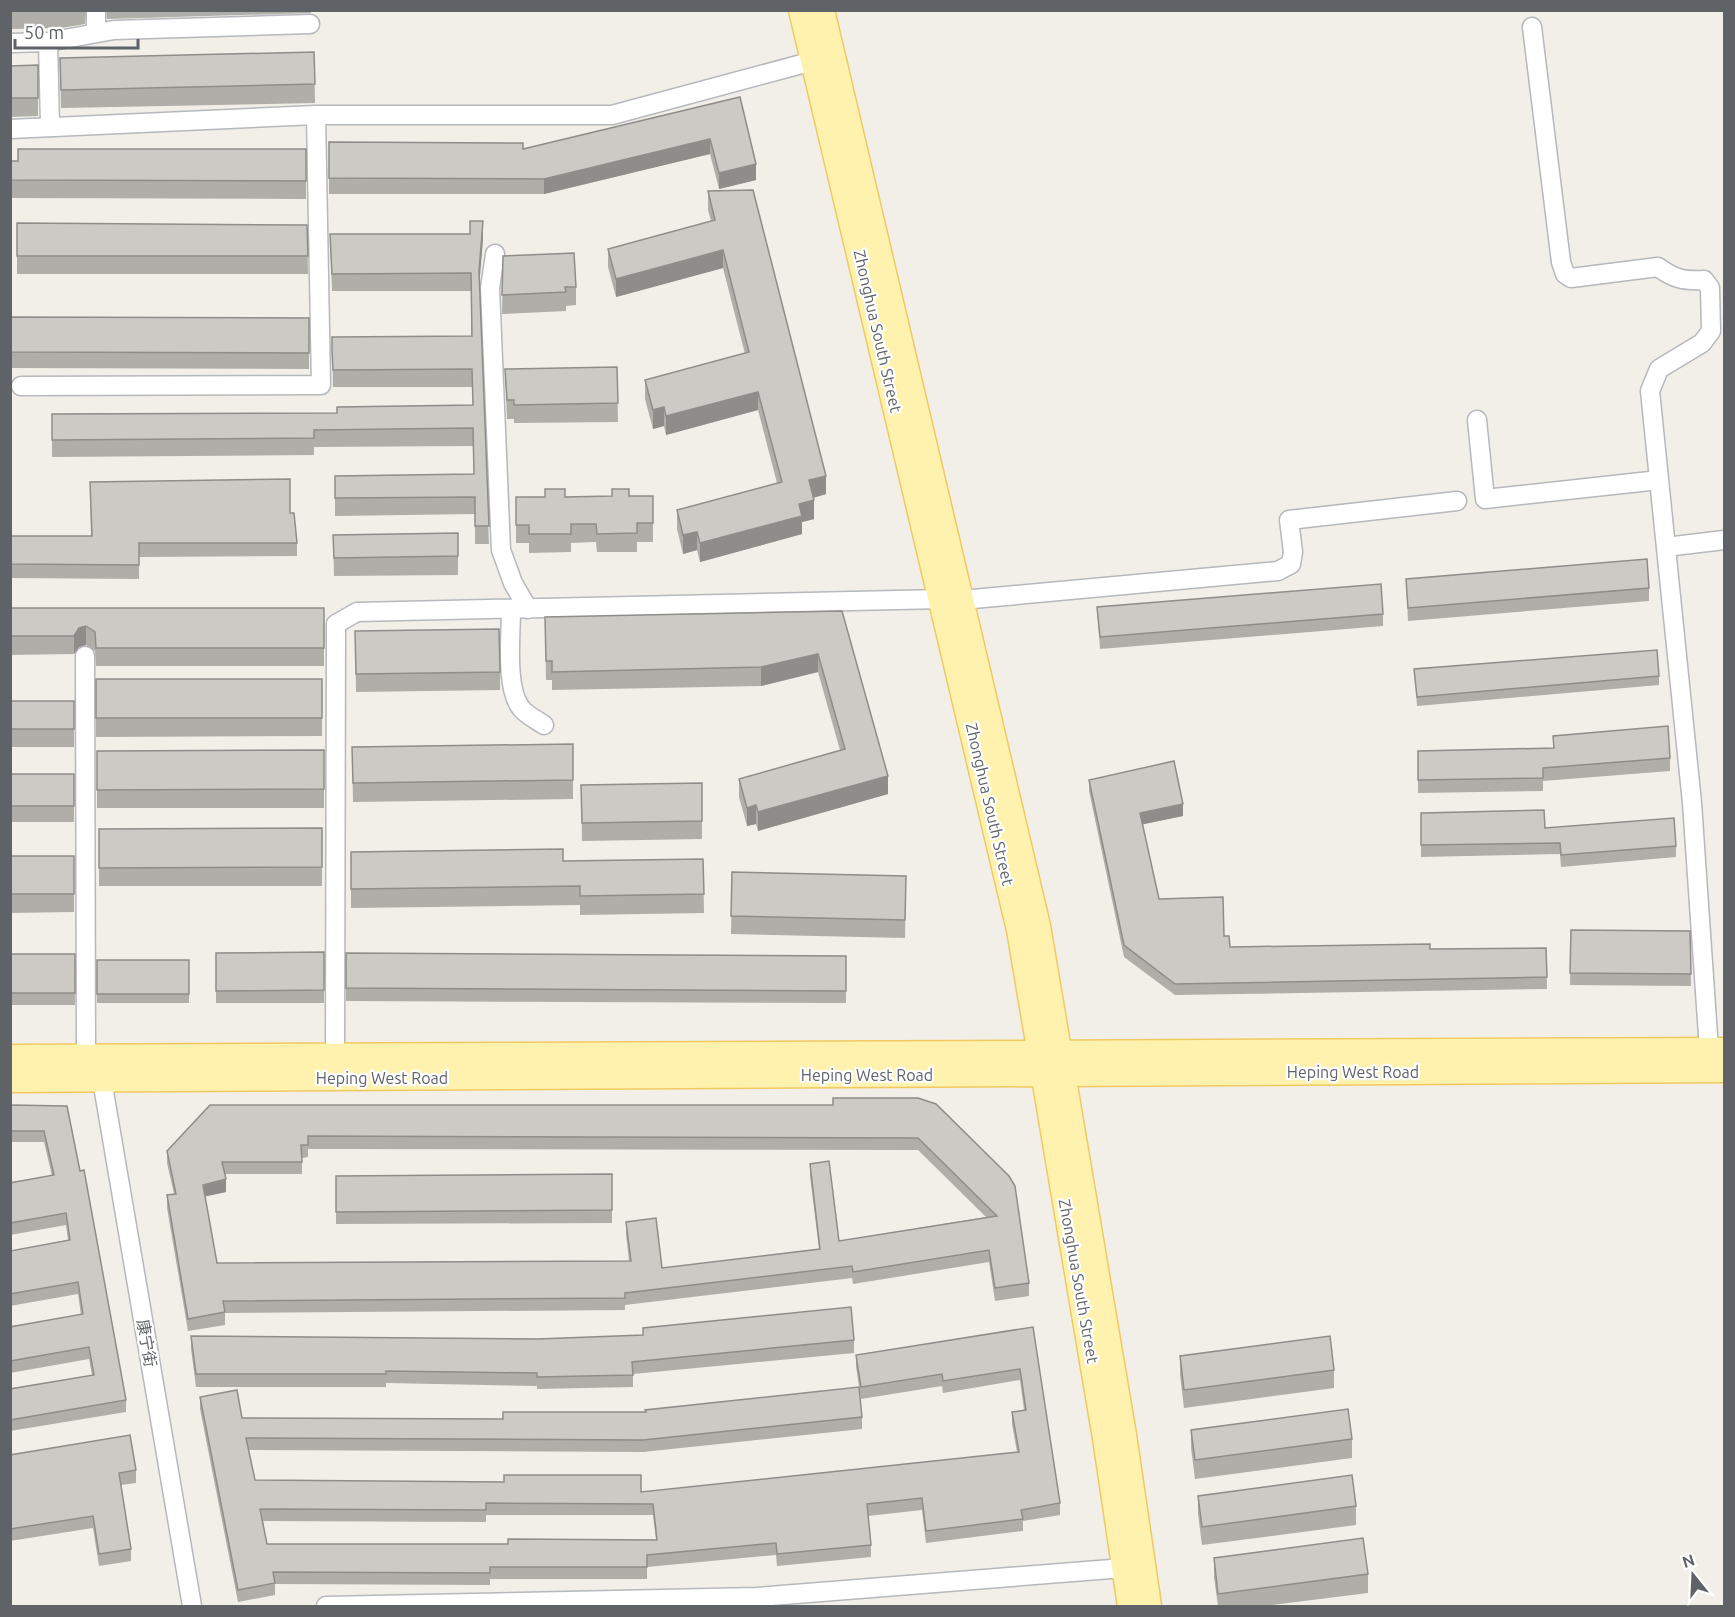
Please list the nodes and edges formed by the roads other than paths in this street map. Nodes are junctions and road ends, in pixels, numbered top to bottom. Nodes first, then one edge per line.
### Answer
1 (96, 10) edge
2 (801, 10) edge
3 (822, 10) edge
4 (310, 24) dead end
5 (1532, 27) dead end
6 (96, 33) junction
7 (48, 42) junction
8 (10, 43) edge
9 (813, 61) junction
10 (316, 115) junction
11 (50, 126) junction
12 (10, 129) edge
13 (495, 254) dead end
14 (21, 386) dead end
15 (1477, 420) dead end
16 (1659, 480) junction
17 (1457, 501) dead end
18 (1725, 540) edge
19 (1666, 547) junction
20 (952, 600) junction
21 (520, 610) junction
22 (85, 656) dead end
23 (544, 725) dead end
24 (1717, 1050) edge
25 (86, 1056) junction
26 (335, 1056) junction
27 (10, 1057) edge
28 (1052, 1064) junction
29 (1725, 1070) edge
30 (10, 1080) edge
31 (102, 1080) junction
32 (1124, 1568) junction
33 (192, 1606) edge
34 (326, 1606) edge
35 (1130, 1606) edge
36 (1149, 1606) edge

1 - 6 street
2 - 9 main road, Zhonghua South Street
3 - 20 main road, Zhonghua South Street
4 - 6 street
5 - 16 street
6 - 7 street
7 - 8 street
7 - 11 street
9 - 10 street
9 - 20 main road, Zhonghua South Street
10 - 11 street
10 - 14 street
11 - 12 street
13 - 21 street
15 - 16 street
16 - 19 street
17 - 20 street
18 - 19 street
19 - 24 street
20 - 21 street
20 - 28 main road, Zhonghua South Street
21 - 23 street
21 - 26 street
22 - 25 street
24 - 28 main road, Heping West Road
25 - 26 main road, Heping West Road
25 - 27 main road, Heping West Road
26 - 28 main road, Heping West Road
28 - 29 main road, Heping West Road
28 - 31 main road, Heping West Road
28 - 32 main road, Zhonghua South Street
28 - 36 main road, Zhonghua South Street
30 - 31 main road, Heping West Road
31 - 33 street, 康宁街
32 - 34 street
32 - 35 main road, Zhonghua South Street

